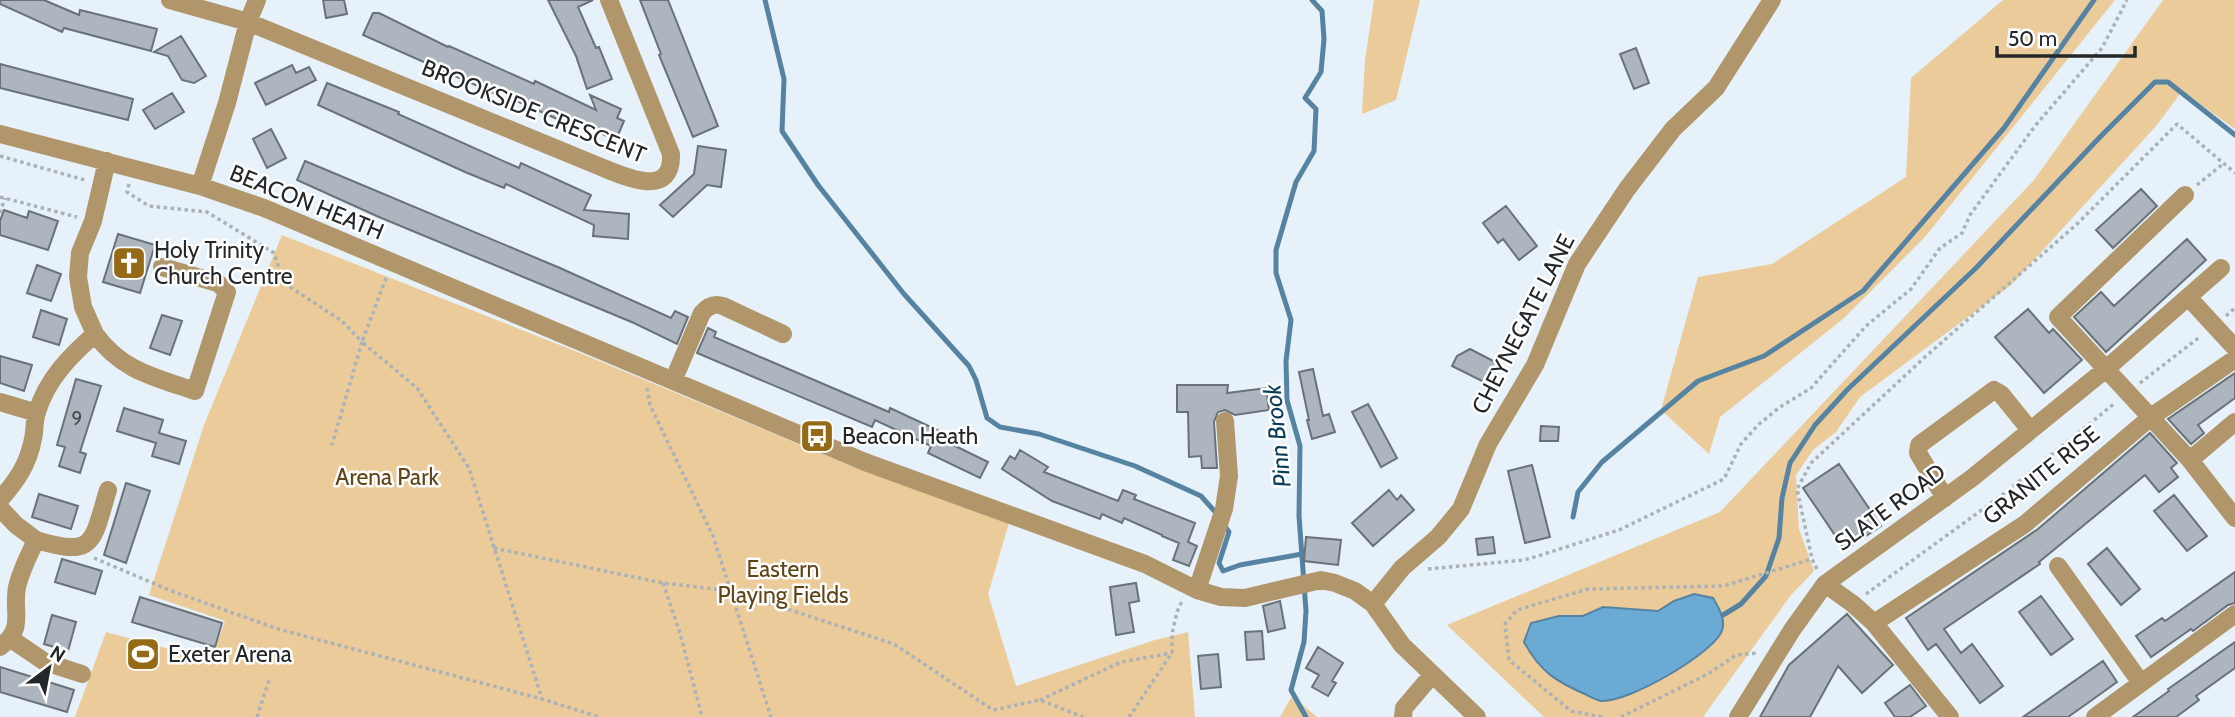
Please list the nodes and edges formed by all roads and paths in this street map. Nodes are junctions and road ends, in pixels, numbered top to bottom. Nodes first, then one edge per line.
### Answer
1 (170, 0) edge
2 (257, 0) edge
3 (609, 0) edge
4 (1772, 0) edge
5 (2127, 0) edge
6 (248, 22) junction
7 (0, 134) edge
8 (0, 156) edge
9 (107, 161) junction
10 (2223, 164) junction
11 (135, 169) junction
12 (2235, 173) edge
13 (100, 184) junction
14 (200, 186) junction
15 (2185, 195) joint
16 (2, 197) edge
17 (0, 213) edge
18 (93, 221) junction
19 (391, 263) junction
20 (162, 267) dead end
21 (2221, 268) dead end
22 (2188, 297) junction
23 (2235, 309) edge
24 (2214, 326) junction
25 (95, 334) junction
26 (783, 334) dead end
27 (362, 342) junction
28 (2235, 348) edge
29 (2235, 359) edge
30 (645, 368) junction
31 (2106, 369) junction
32 (673, 381) junction
33 (2128, 393) junction
34 (0, 402) edge
35 (37, 413) junction
36 (2151, 417) junction
37 (1225, 421) dead end
38 (2235, 422) edge
39 (2030, 430) junction
40 (332, 445) dead end
41 (2190, 460) junction
42 (108, 490) dead end
43 (1945, 498) junction
44 (0, 500) edge
45 (0, 508) edge
46 (2235, 518) edge
47 (2025, 524) junction
48 (36, 540) junction
49 (76, 548) junction
50 (494, 548) junction
51 (1812, 559) junction
52 (2058, 566) joint
53 (1402, 568) junction
54 (663, 583) junction
55 (1825, 584) junction
56 (1193, 589) junction
57 (732, 590) junction
58 (1373, 604) junction
59 (1853, 604) junction
60 (2235, 614) edge
61 (1874, 623) junction
62 (5, 643) edge
63 (1779, 650) junction
64 (1172, 653) junction
65 (82, 674) dead end
66 (1432, 675) junction
67 (270, 677) dead end
68 (2141, 683) junction
69 (542, 699) junction
70 (1040, 700) junction
71 (993, 710) junction
72 (1941, 714) edge
73 (257, 717) edge
74 (598, 717) edge
75 (702, 717) edge
76 (771, 717) edge
77 (992, 717) edge
78 (1083, 717) edge
79 (1129, 717) edge
80 (1403, 717) edge
81 (1477, 717) edge
82 (1602, 717) edge
83 (1621, 717) edge
84 (1738, 717) edge
85 (2095, 717) edge

1 - 6 street
2 - 6 street, BEACON HEATH
3 - 6 street, BROOKSIDE CRESCENT
4 - 53 street, CHEYNEGATE LANE
5 - 53 path
6 - 14 street, BEACON HEATH
7 - 9 street, BEACON HEATH
8 - 13 path
9 - 11 street, BEACON HEATH
9 - 13 street
10 - 12 path
10 - 15 path
10 - 51 path
11 - 14 street, BEACON HEATH
11 - 27 path
13 - 18 street
14 - 19 street, BEACON HEATH
15 - 31 street
16 - 17 path
16 - 18 path
18 - 25 street
19 - 27 path
19 - 30 street, BEACON HEATH
20 - 25 street
21 - 22 street, SLATE ROAD
22 - 24 street
22 - 31 street, SLATE ROAD
23 - 24 path
24 - 28 street
24 - 33 path
25 - 35 street
26 - 32 street
27 - 40 path
27 - 50 path
29 - 36 street, GRANITE RISE
30 - 32 street, BEACON HEATH
30 - 57 path
31 - 33 street
31 - 39 street, SLATE ROAD
32 - 56 street, BEACON HEATH
33 - 36 street
33 - 59 path
34 - 35 street
35 - 44 street
36 - 41 street
36 - 47 street, GRANITE RISE
37 - 56 street
38 - 41 street
39 - 43 street, SLATE ROAD
39 - 43 street
41 - 46 street
42 - 49 street
43 - 55 street, SLATE ROAD
45 - 48 street
47 - 52 path
47 - 61 street, GRANITE RISE
48 - 49 street
48 - 62 street
49 - 69 path
50 - 54 path
50 - 69 path
51 - 55 path
51 - 82 path
52 - 68 street
53 - 58 street, CHEYNEGATE LANE
54 - 57 path
54 - 75 path
55 - 59 street
55 - 63 street, SLATE ROAD
56 - 58 street, BEACON HEATH
56 - 64 path
57 - 71 path
57 - 76 path
58 - 66 street
59 - 61 street
60 - 68 street
61 - 72 street
62 - 65 street
63 - 83 path
63 - 84 street, SLATE ROAD
64 - 70 path
64 - 79 path
66 - 80 street
66 - 81 street
67 - 73 path
68 - 85 street
69 - 74 path
70 - 71 path
70 - 78 path
71 - 77 path

